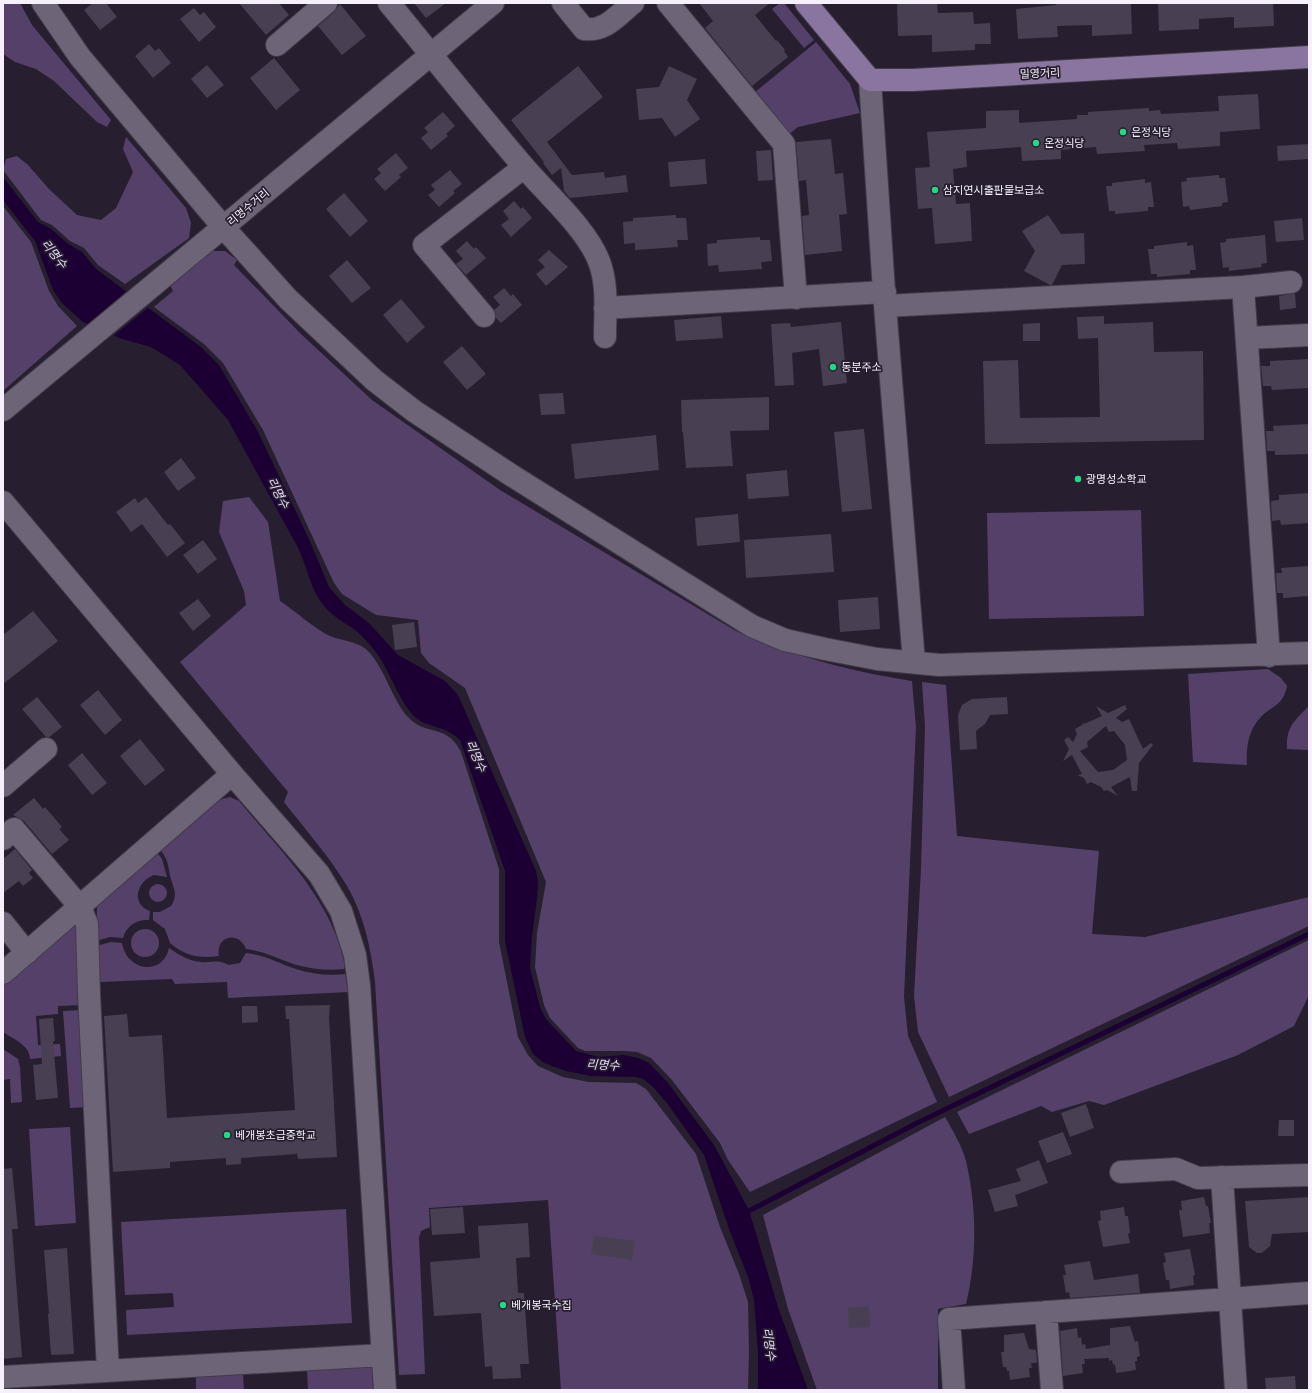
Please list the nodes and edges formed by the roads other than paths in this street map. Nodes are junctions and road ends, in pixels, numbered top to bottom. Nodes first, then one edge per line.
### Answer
1 (43, 3) edge
2 (326, 3) edge
3 (389, 3) edge
4 (493, 3) edge
5 (563, 3) edge
6 (633, 3) edge
7 (668, 3) edge
8 (806, 3) edge
9 (277, 44) dead end
10 (431, 55) junction
11 (1309, 57) edge
12 (870, 80) junction
13 (524, 167) junction
14 (224, 228) junction
15 (1291, 282) dead end
16 (1243, 287) junction
17 (796, 298) junction
18 (885, 299) junction
19 (605, 308) junction
20 (484, 316) dead end
21 (1309, 335) edge
22 (605, 337) dead end
23 (1247, 338) junction
24 (3, 410) edge
25 (3, 502) edge
26 (1309, 653) edge
27 (1270, 656) junction
28 (914, 662) junction
29 (46, 749) dead end
30 (232, 774) junction
31 (3, 786) edge
32 (3, 839) edge
33 (80, 907) junction
34 (3, 923) edge
35 (27, 953) junction
36 (3, 973) edge
37 (1121, 1172) dead end
38 (1309, 1175) edge
39 (1222, 1177) junction
40 (1309, 1293) edge
41 (1229, 1299) junction
42 (1046, 1312) junction
43 (382, 1355) junction
44 (108, 1371) junction
45 (3, 1377) edge
46 (384, 1390) edge
47 (954, 1390) edge
48 (1052, 1390) edge
49 (1236, 1390) edge

1 - 14 street
2 - 9 street
3 - 10 street
4 - 10 street, 리명수거리
5 - 6 street
7 - 17 street
8 - 12 main road
10 - 13 street
10 - 14 street, 리명수거리
11 - 12 main road, 밀영거리
12 - 18 street
13 - 19 street
13 - 20 street
14 - 24 street, 리명수거리
14 - 28 street
15 - 16 street
16 - 18 street
16 - 23 street
17 - 18 street
17 - 19 street
18 - 28 street
19 - 22 street
21 - 23 street
23 - 27 street
25 - 30 street
26 - 27 street
27 - 28 street
29 - 31 street
30 - 33 street
30 - 43 street
32 - 33 street
33 - 35 street
33 - 44 street
34 - 35 street
35 - 36 street
37 - 39 street
38 - 39 street
39 - 41 street
40 - 41 street
41 - 42 street
41 - 49 street
42 - 47 street
42 - 48 street
43 - 44 street
43 - 46 street
44 - 45 street

